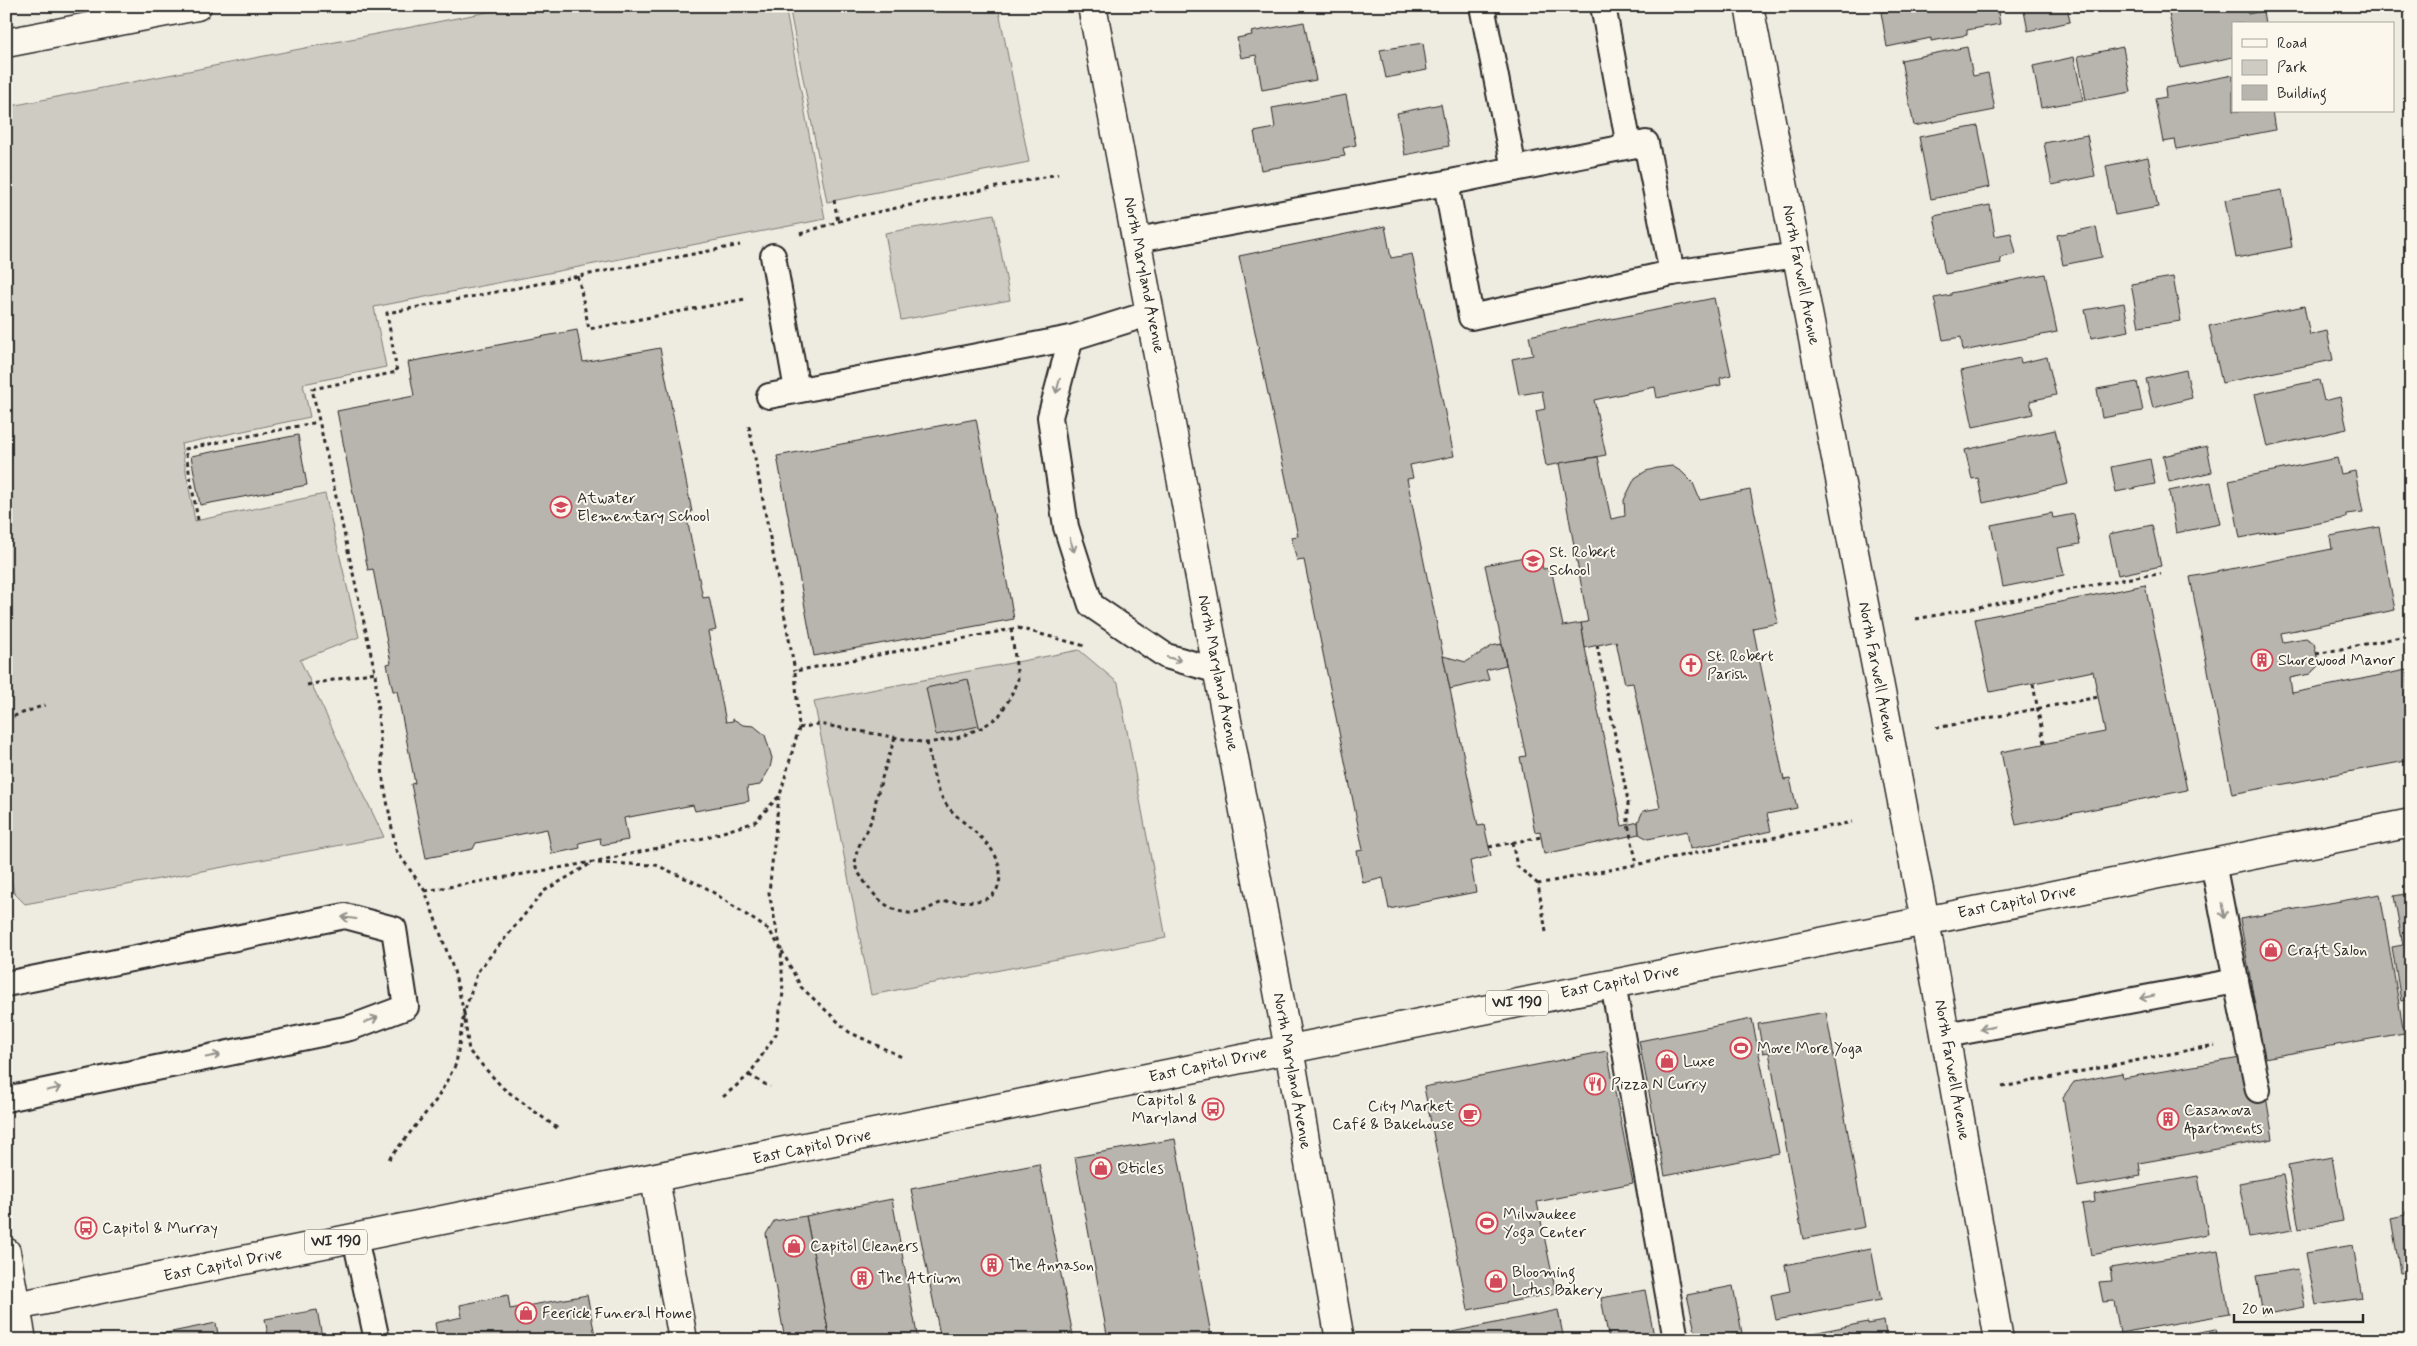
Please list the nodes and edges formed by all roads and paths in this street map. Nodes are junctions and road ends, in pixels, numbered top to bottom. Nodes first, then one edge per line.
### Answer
1 (197, 6) edge
2 (1092, 6) edge
3 (1482, 6) edge
4 (1603, 6) edge
5 (1749, 6) edge
6 (6, 43) edge
7 (1629, 146) junction
8 (1514, 169) junction
9 (1058, 174) dead end
10 (1446, 183) junction
11 (834, 200) dead end
12 (838, 222) junction
13 (799, 234) dead end
14 (1137, 240) junction
15 (742, 245) dead end
16 (1797, 255) junction
17 (773, 256) dead end
18 (1672, 273) junction
19 (578, 276) junction
20 (780, 292) junction
21 (1151, 313) junction
22 (1071, 338) junction
23 (797, 390) junction
24 (769, 396) joint
25 (318, 422) junction
26 (198, 520) dead end
27 (2161, 574) dead end
28 (1916, 619) dead end
29 (1011, 629) junction
30 (2411, 635) edge
31 (1597, 645) dead end
32 (1094, 648) dead end
33 (2316, 654) dead end
34 (795, 671) junction
35 (1218, 671) junction
36 (375, 672) junction
37 (2033, 684) dead end
38 (307, 685) dead end
39 (2098, 697) dead end
40 (45, 705) dead end
41 (2038, 708) junction
42 (6, 719) edge
43 (799, 728) junction
44 (1936, 728) dead end
45 (895, 737) junction
46 (2044, 743) dead end
47 (928, 744) junction
48 (780, 795) junction
49 (1852, 822) dead end
50 (2411, 823) edge
51 (1541, 837) dead end
52 (1512, 842) junction
53 (1489, 847) dead end
54 (593, 862) junction
55 (2213, 863) junction
56 (1637, 864) junction
57 (1538, 884) junction
58 (425, 891) junction
59 (1925, 921) junction
60 (1546, 932) dead end
61 (781, 949) junction
62 (2236, 981) junction
63 (6, 984) edge
64 (1613, 984) junction
65 (464, 1013) junction
66 (1946, 1035) junction
67 (2248, 1039) junction
68 (1289, 1049) junction
69 (904, 1058) dead end
70 (749, 1075) junction
71 (770, 1086) dead end
72 (2002, 1087) dead end
73 (2258, 1090) dead end
74 (724, 1097) dead end
75 (6, 1099) edge
76 (557, 1128) dead end
77 (389, 1159) dead end
78 (655, 1179) junction
79 (355, 1238) junction
80 (6, 1252) edge
81 (11, 1307) edge
82 (22, 1340) edge
83 (376, 1340) edge
84 (683, 1340) edge
85 (1340, 1340) edge
86 (1676, 1340) edge
87 (1999, 1340) edge

1 - 6 street
2 - 14 street, North Maryland Avenue
3 - 8 lane
4 - 7 lane
5 - 16 street, North Farwell Avenue
7 - 8 lane
7 - 18 lane
8 - 10 lane
9 - 12 path
10 - 14 lane
10 - 18 lane
11 - 12 path
12 - 13 path
14 - 21 street, North Maryland Avenue
15 - 19 path
16 - 18 lane
16 - 59 street, North Farwell Avenue
17 - 20 lane
19 - 20 path
19 - 25 path
20 - 23 lane
21 - 22 lane
21 - 35 street, North Maryland Avenue
22 - 23 lane
22 -> 35 lane
23 - 24 lane
24 - 34 path
25 - 26 path
25 - 36 path
27 - 28 path
29 - 32 path
29 - 34 path
29 - 47 path
30 - 33 path
31 - 56 path
34 - 43 path
35 - 68 street, North Maryland Avenue
36 - 38 path
36 - 58 path
37 - 41 path
39 - 41 path
40 - 42 path
41 - 44 path
41 - 46 path
43 - 45 path
43 - 48 path
45 - 47 path
45 - 47 path
48 - 54 path
48 - 61 path
49 - 56 path
50 - 55 street, East Capitol Drive / WI 190
51 - 52 path
52 - 53 path
52 - 57 path
54 - 58 path
54 - 61 path
54 - 65 path
55 - 59 street, East Capitol Drive / WI 190
55 -> 62 lane
56 - 57 path
57 - 60 path
58 - 65 path
59 - 64 street, East Capitol Drive / WI 190
59 - 66 street, North Farwell Avenue
61 - 69 path
61 - 70 path
62 -> 66 lane
62 - 67 lane
75 -> 63 lane
64 - 68 street, East Capitol Drive / WI 190
64 - 86 lane
65 - 76 path
65 - 77 path
66 - 87 street, North Farwell Avenue
67 - 72 path
67 - 73 lane
68 - 78 street, East Capitol Drive / WI 190
68 - 85 street, North Maryland Avenue
70 - 71 path
70 - 74 path
78 - 79 street, East Capitol Drive / WI 190
78 - 84 street
79 - 81 street, East Capitol Drive / WI 190
79 - 83 lane
80 - 81 street
81 - 82 street

